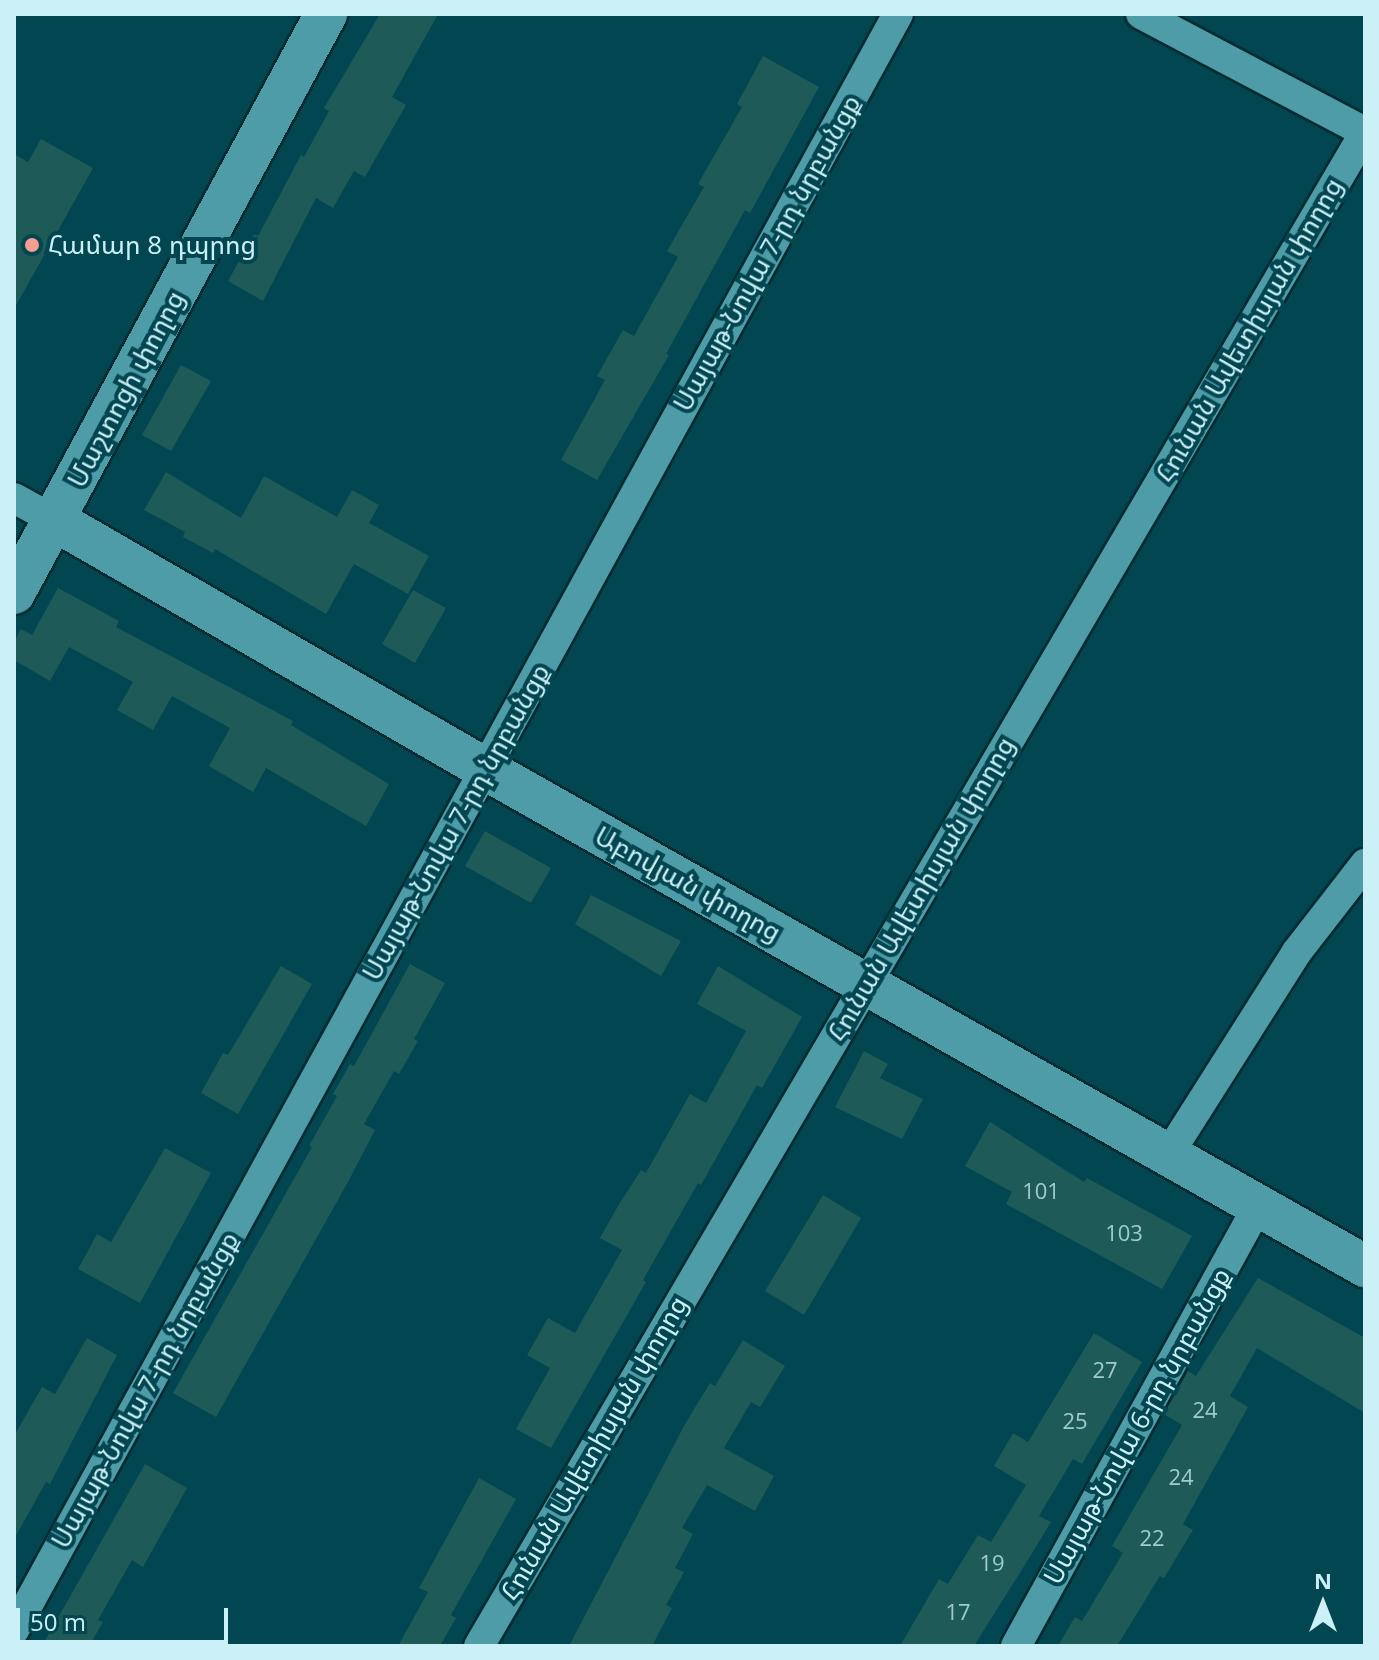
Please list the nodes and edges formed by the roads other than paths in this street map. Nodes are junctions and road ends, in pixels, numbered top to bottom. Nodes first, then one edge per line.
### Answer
1 (326, 14) edge
2 (898, 14) edge
3 (1141, 14) edge
4 (1365, 132) edge
5 (14, 498) edge
6 (56, 521) junction
7 (14, 593) edge
8 (485, 769) junction
9 (1365, 864) edge
10 (865, 984) junction
11 (1168, 1155) junction
12 (1258, 1206) junction
13 (1365, 1266) edge
14 (14, 1630) edge
15 (479, 1646) edge
16 (1016, 1646) edge

1 - 6 main road, Մաշտոցի փողոց
2 - 8 street, Սայաթ-Նովա 7-րդ նրբանցք
3 - 4 street
4 - 10 street, Հունան Ավետիսյան փողոց
5 - 6 street, Աբովյան փողոց
6 - 7 main road, Մաշտոցի փողոց
6 - 8 main road, Աբովյան փողոց
8 - 10 main road, Աբովյան փողոց
8 - 14 street, Սայաթ-Նովա 7-րդ նրբանցք
9 - 11 street
10 - 11 main road, Աբովյան փողոց
10 - 15 street, Հունան Ավետիսյան փողոց
11 - 12 main road, Աբովյան փողոց
12 - 13 main road, Աբովյան փողոց
12 - 16 street, Սայաթ-Նովա 6-րդ նրբանցք

